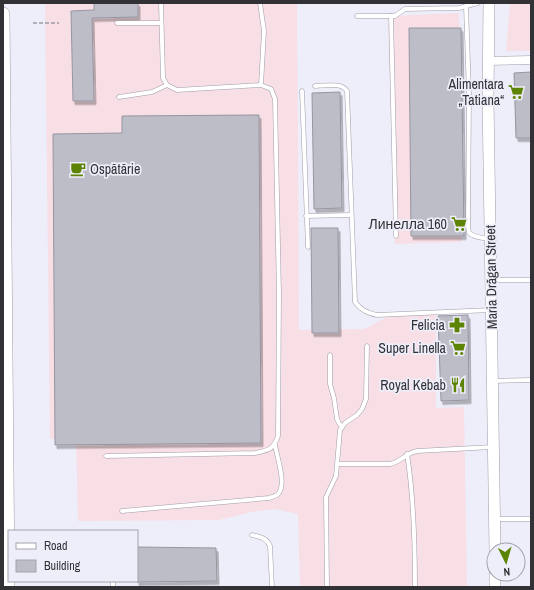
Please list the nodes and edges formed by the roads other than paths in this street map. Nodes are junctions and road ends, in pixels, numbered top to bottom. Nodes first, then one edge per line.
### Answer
1 (161, 3) edge
2 (260, 3) edge
3 (478, 3) edge
4 (489, 3) edge
5 (466, 6) junction
6 (3, 14) edge
7 (357, 16) dead end
8 (391, 16) junction
9 (117, 23) dead end
10 (161, 23) junction
11 (531, 60) edge
12 (488, 61) junction
13 (167, 85) junction
14 (261, 85) junction
15 (315, 86) dead end
16 (302, 91) dead end
17 (119, 97) dead end
18 (351, 215) junction
19 (306, 216) junction
20 (396, 236) dead end
21 (490, 239) junction
22 (308, 247) dead end
23 (491, 280) junction
24 (531, 280) edge
25 (491, 310) junction
26 (367, 346) dead end
27 (330, 355) dead end
28 (531, 380) edge
29 (492, 381) junction
30 (342, 427) junction
31 (274, 446) junction
32 (493, 447) junction
33 (407, 454) junction
34 (106, 456) dead end
35 (338, 464) junction
36 (122, 511) dead end
37 (494, 519) junction
38 (531, 519) edge
39 (252, 535) dead end
40 (495, 542) edge
41 (8, 587) edge
42 (272, 587) edge
43 (327, 587) edge
44 (416, 587) edge

1 - 10 lane
2 - 14 lane
3 - 5 lane
4 - 12 main road, Maria Drăgan Street
5 - 8 lane
5 - 21 lane
6 - 41 main road
7 - 8 lane
8 - 20 lane
9 - 10 lane
10 - 13 lane
11 - 12 street
12 - 21 main road, Maria Drăgan Street
13 - 14 lane
13 - 17 lane
14 - 31 lane
15 - 18 lane
16 - 19 lane
18 - 19 lane
18 - 25 lane
19 - 22 lane
21 - 23 main road, Maria Drăgan Street
23 - 24 lane
23 - 25 main road, Maria Drăgan Street
25 - 29 main road, Maria Drăgan Street
26 - 30 lane
27 - 30 lane
28 - 29 lane
29 - 32 main road, Maria Drăgan Street
30 - 35 lane
31 - 34 lane
31 - 36 lane
32 - 33 lane
32 - 37 main road, Maria Drăgan Street
33 - 35 lane
33 - 44 lane
35 - 43 lane
37 - 38 lane
37 - 40 main road, Maria Drăgan Street
39 - 42 lane

